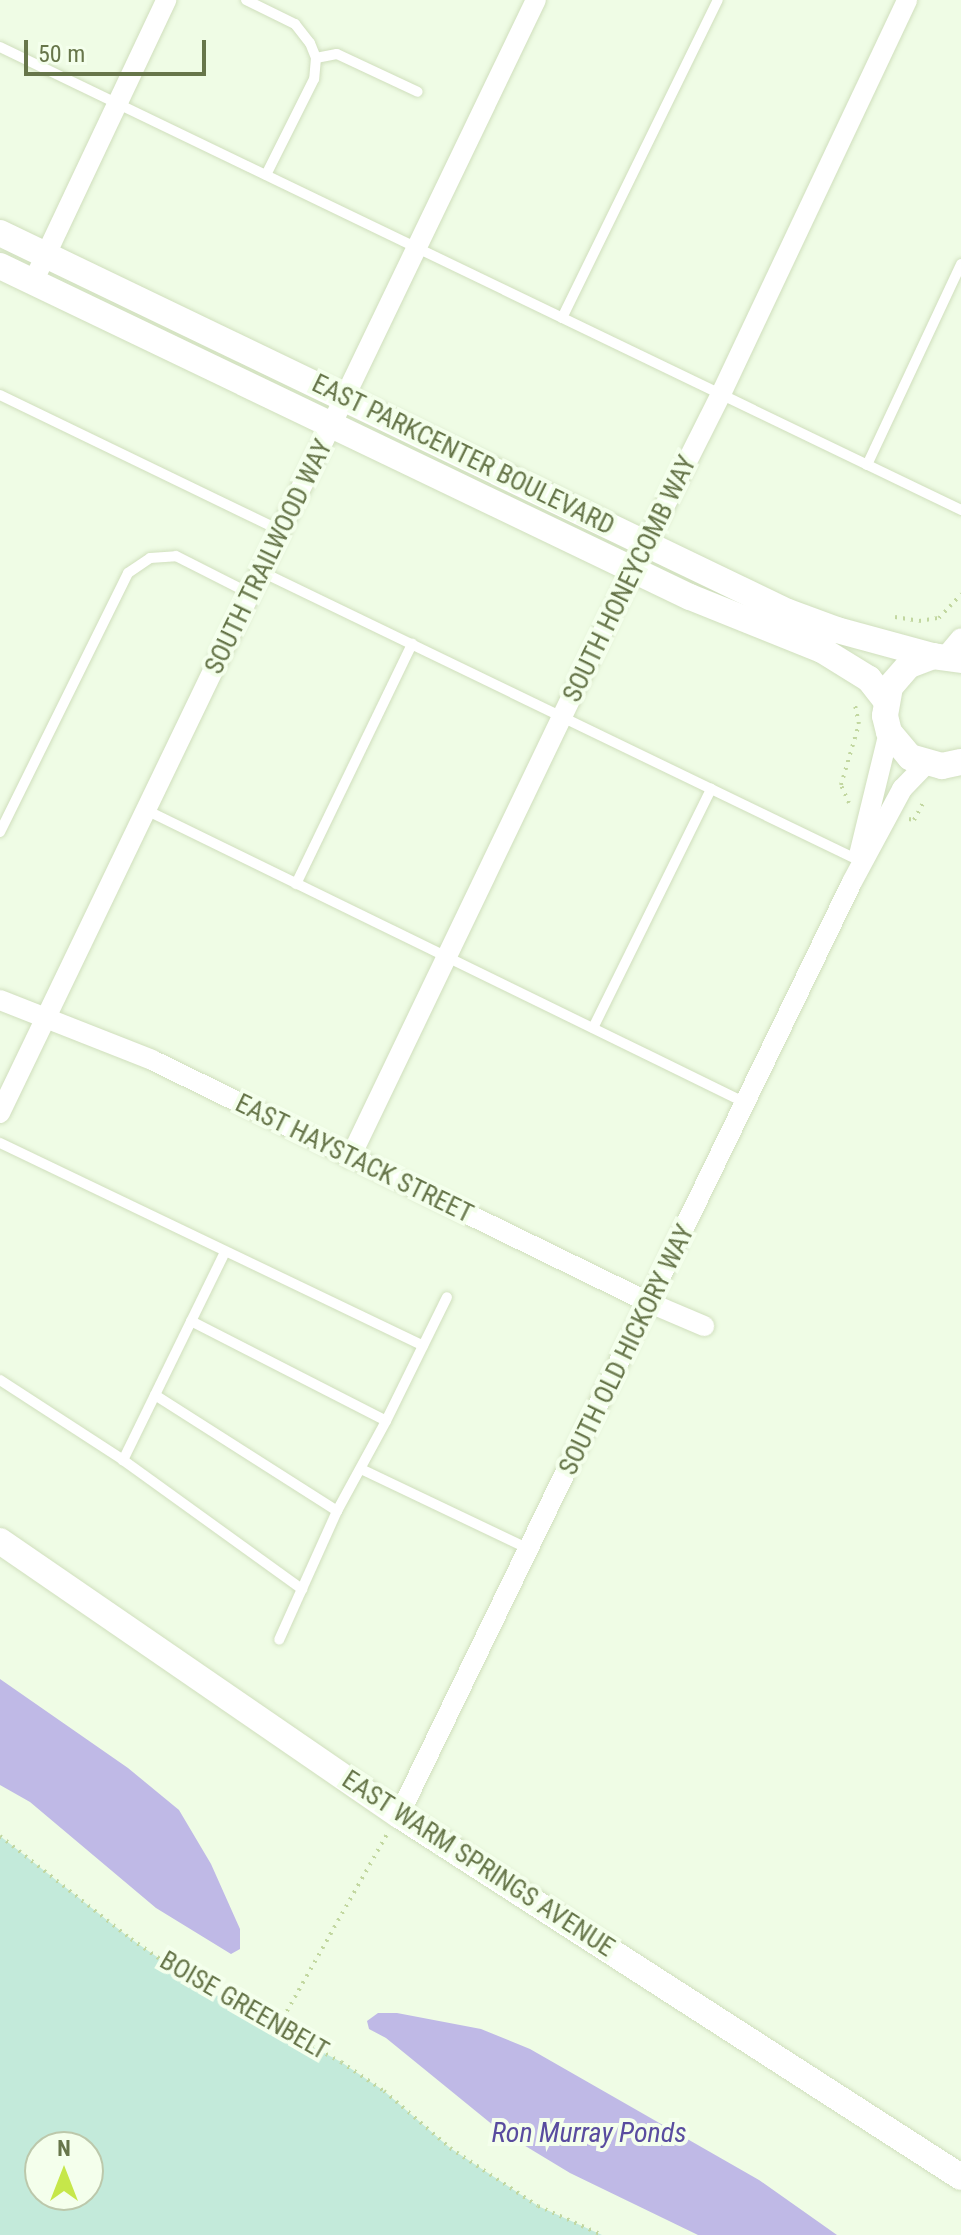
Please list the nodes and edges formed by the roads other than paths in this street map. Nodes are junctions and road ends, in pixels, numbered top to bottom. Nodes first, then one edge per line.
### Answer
1 (166, 0) edge
2 (246, 0) edge
3 (536, 0) edge
4 (718, 0) edge
5 (907, 0) edge
6 (0, 47) edge
7 (316, 58) junction
8 (418, 92) dead end
9 (117, 104) junction
10 (266, 175) junction
11 (0, 233) edge
12 (418, 249) junction
13 (47, 252) junction
14 (961, 264) edge
15 (0, 266) edge
16 (33, 282) junction
17 (562, 318) junction
18 (721, 394) junction
19 (0, 395) edge
20 (346, 399) junction
21 (332, 426) junction
22 (867, 465) junction
23 (961, 510) edge
24 (281, 531) junction
25 (646, 543) junction
26 (633, 569) junction
27 (262, 572) junction
28 (251, 594) junction
29 (412, 644) junction
30 (950, 652) edge
31 (886, 701) junction
32 (562, 717) junction
33 (889, 732) junction
34 (961, 762) edge
35 (926, 764) junction
36 (711, 789) junction
37 (146, 810) junction
38 (0, 832) edge
39 (858, 860) junction
40 (852, 882) junction
41 (296, 884) junction
42 (447, 957) junction
43 (0, 1000) edge
44 (46, 1015) junction
45 (593, 1028) junction
46 (746, 1103) junction
47 (0, 1113) edge
48 (0, 1143) edge
49 (350, 1158) junction
50 (225, 1252) junction
51 (447, 1297) dead end
52 (650, 1303) junction
53 (191, 1321) junction
54 (704, 1326) dead end
55 (423, 1346) junction
56 (0, 1380) edge
57 (155, 1395) junction
58 (386, 1421) junction
59 (123, 1460) junction
60 (361, 1469) junction
61 (337, 1511) junction
62 (0, 1541) edge
63 (530, 1549) junction
64 (302, 1589) junction
65 (279, 1640) dead end
66 (399, 1815) junction
67 (961, 2177) edge

1 - 9 street
2 - 7 lane
3 - 12 street, SOUTH TRAILWOOD WAY
4 - 17 lane
5 - 18 street, SOUTH HONEYCOMB WAY
6 - 9 lane
7 - 8 lane
7 - 10 lane
9 - 10 lane
9 - 13 street
10 - 12 lane
11 - 13 street, EAST PARKCENTER BOULEVARD
12 - 17 lane
12 - 20 street, SOUTH TRAILWOOD WAY
13 - 16 street
13 - 20 street, EAST PARKCENTER BOULEVARD
14 - 22 lane
15 - 16 street, EAST PARKCENTER BOULEVARD
16 - 21 street, EAST PARKCENTER BOULEVARD
17 - 18 lane
18 - 22 lane
18 - 25 street, SOUTH HONEYCOMB WAY
19 - 24 lane
20 - 21 street, SOUTH TRAILWOOD WAY
20 - 25 street, EAST PARKCENTER BOULEVARD
21 - 24 street, SOUTH TRAILWOOD WAY
21 - 26 street, EAST PARKCENTER BOULEVARD
22 - 23 lane
24 - 27 street, SOUTH TRAILWOOD WAY
25 - 26 street, SOUTH HONEYCOMB WAY
25 - 30 street, EAST PARKCENTER BOULEVARD
26 - 31 street, EAST PARKCENTER BOULEVARD
26 - 32 street, SOUTH HONEYCOMB WAY
27 - 28 street, SOUTH TRAILWOOD WAY
27 - 29 lane
28 - 37 street, SOUTH TRAILWOOD WAY
28 - 38 lane
29 - 32 lane
29 - 41 lane
30 - 31 street
31 - 33 street
32 - 36 lane
32 - 42 street, SOUTH HONEYCOMB WAY
33 - 35 street
33 - 39 street, SOUTH OLD HICKORY WAY
34 - 35 street
35 - 40 street, SOUTH OLD HICKORY WAY
36 - 39 lane
36 - 45 lane
37 - 41 lane
37 - 44 street, SOUTH TRAILWOOD WAY
39 - 40 street, SOUTH OLD HICKORY WAY
40 - 46 street, SOUTH OLD HICKORY WAY
41 - 42 lane
42 - 45 lane
42 - 49 street, SOUTH HONEYCOMB WAY
43 - 44 street, EAST HAYSTACK STREET
44 - 47 street, SOUTH TRAILWOOD WAY
44 - 49 street, EAST HAYSTACK STREET
45 - 46 lane
46 - 52 street, SOUTH OLD HICKORY WAY
48 - 50 lane
49 - 52 street, EAST HAYSTACK STREET
50 - 53 lane
50 - 55 lane
51 - 55 lane
52 - 54 street, EAST HAYSTACK STREET
52 - 63 street, SOUTH OLD HICKORY WAY
53 - 57 lane
53 - 58 lane
55 - 58 lane
56 - 59 lane
57 - 59 lane
57 - 61 lane
58 - 60 lane
59 - 64 lane
60 - 61 lane
60 - 63 lane
61 - 64 lane
62 - 66 street, EAST WARM SPRINGS AVENUE
63 - 66 street, SOUTH OLD HICKORY WAY
64 - 65 lane
66 - 67 street, EAST WARM SPRINGS AVENUE

